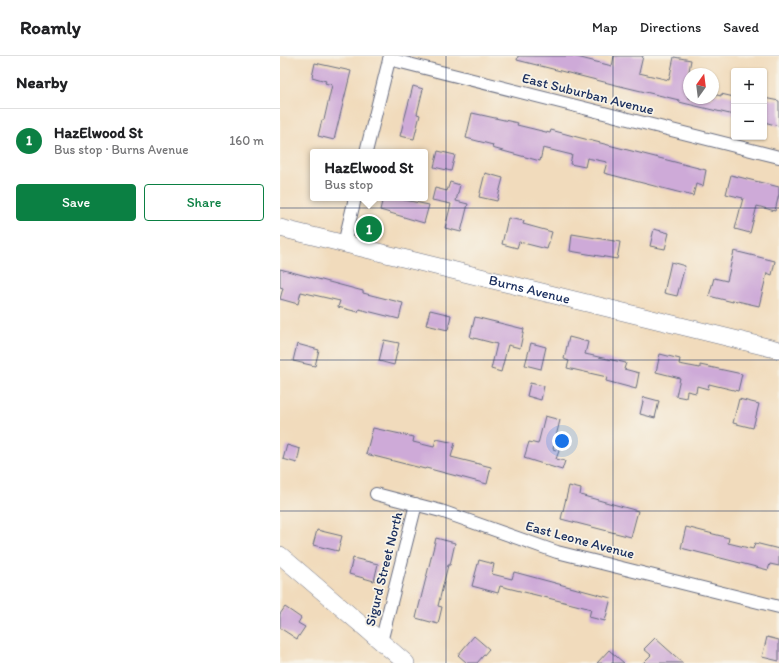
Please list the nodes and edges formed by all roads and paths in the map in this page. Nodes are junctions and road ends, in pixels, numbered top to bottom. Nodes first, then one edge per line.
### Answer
1 (389, 58) edge
2 (367, 149) edge
3 (779, 157) edge
4 (354, 201) edge
5 (280, 228) edge
6 (344, 244) junction
7 (779, 350) edge
8 (376, 494) dead end
9 (416, 504) junction
10 (280, 555) edge
11 (779, 607) edge
12 (381, 642) junction
13 (406, 663) edge

1 - 2 street
1 - 3 street, East Suburban Avenue
4 - 6 street
5 - 6 street, Burns Avenue
6 - 7 street, Burns Avenue
8 - 9 street, East Leone Avenue
9 - 11 street, East Leone Avenue
9 - 12 street, Sigurd Street North
10 - 12 street
12 - 13 street

